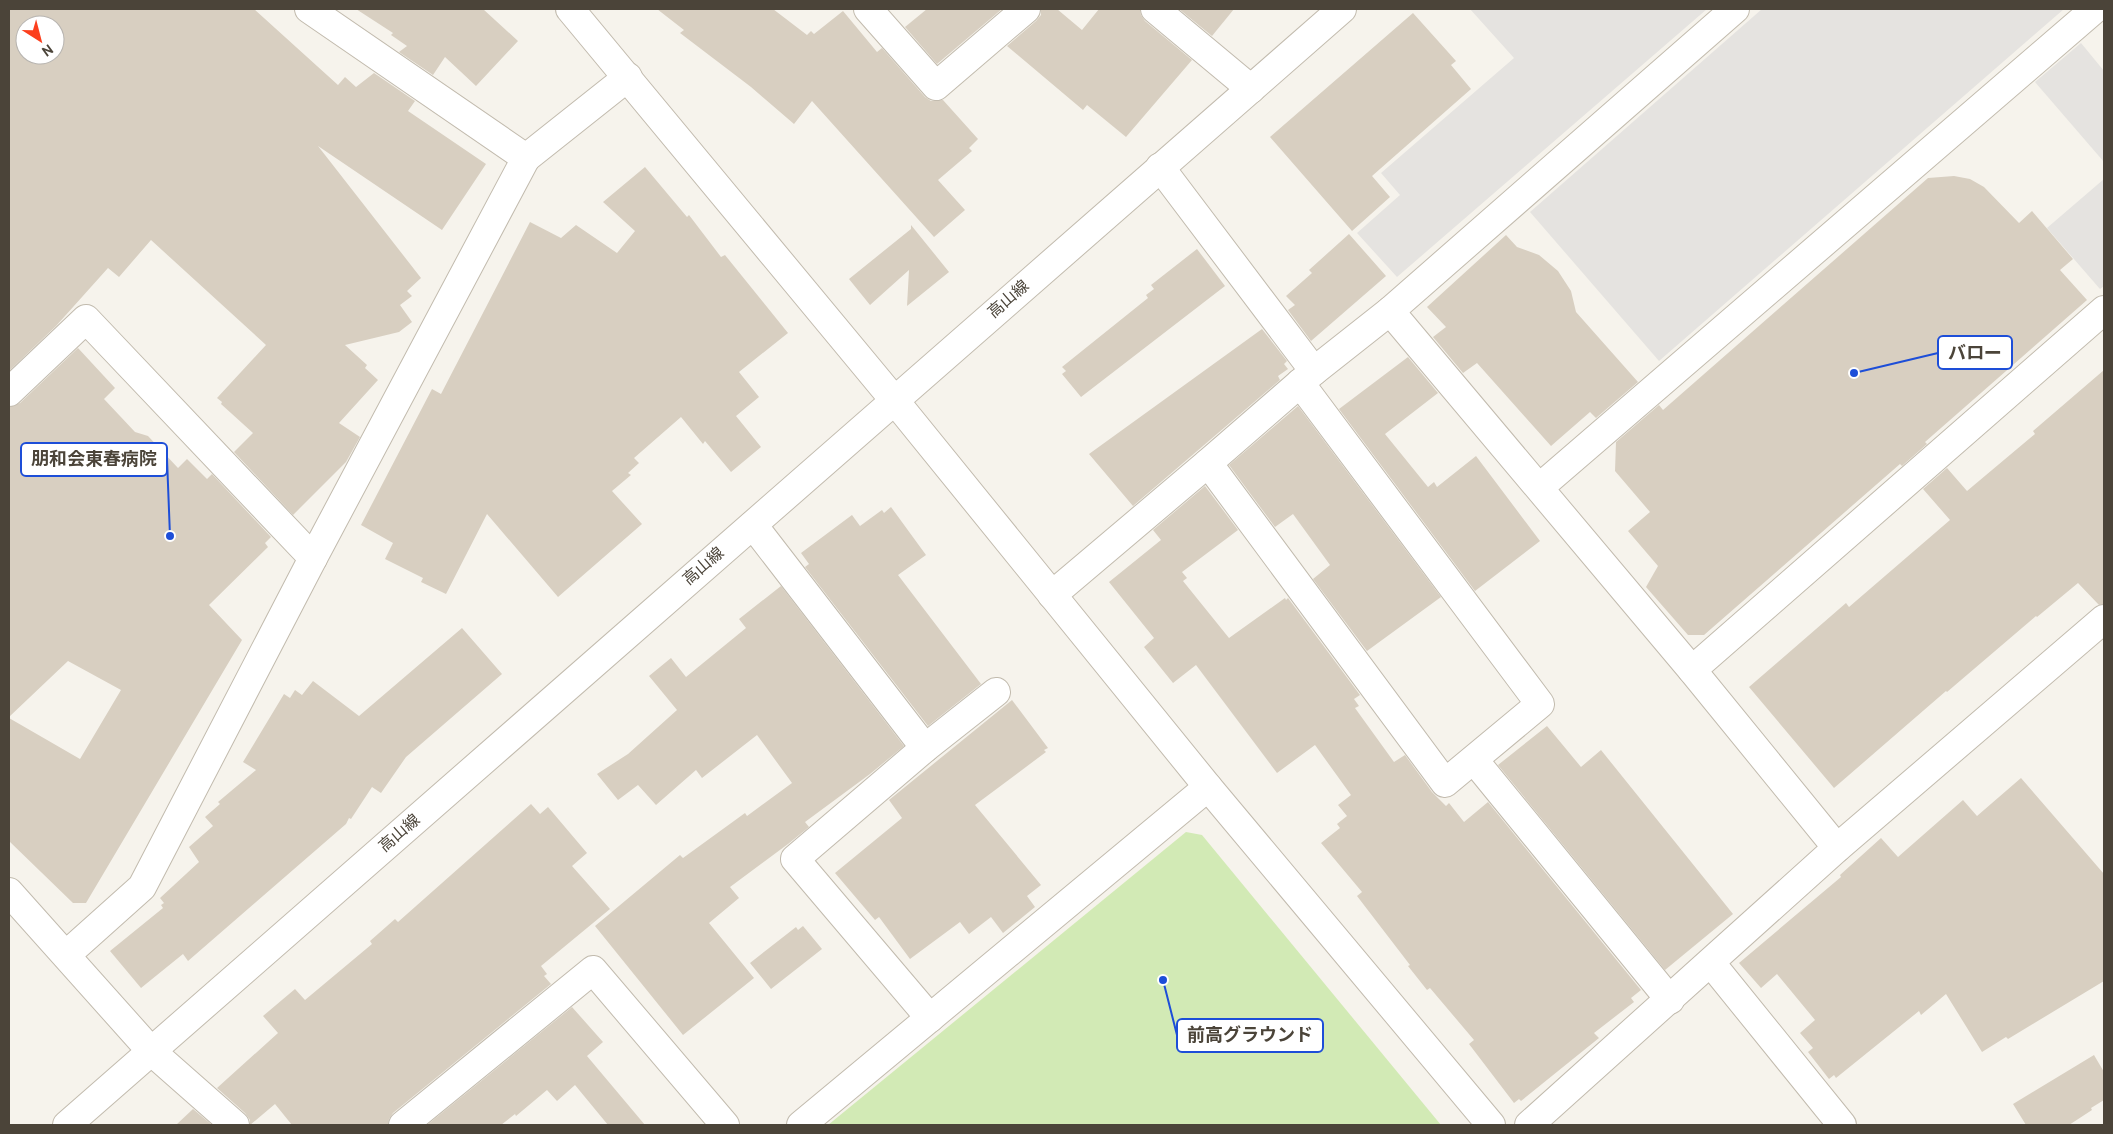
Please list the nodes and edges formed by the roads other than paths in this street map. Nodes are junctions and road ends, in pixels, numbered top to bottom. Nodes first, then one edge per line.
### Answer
1 (309, 9) edge
2 (570, 9) edge
3 (868, 9) edge
4 (1026, 9) edge
5 (1155, 9) edge
6 (1342, 9) edge
7 (1735, 9) edge
8 (2095, 9) edge
9 (628, 77) junction
10 (1250, 89) junction
11 (526, 158) junction
12 (1160, 166) junction
13 (2104, 310) edge
14 (1390, 311) junction
15 (1307, 377) junction
16 (9, 392) edge
17 (895, 401) junction
18 (1208, 463) junction
19 (1540, 488) junction
20 (753, 525) junction
21 (313, 558) junction
22 (1052, 595) junction
23 (2104, 619) edge
24 (1692, 670) junction
25 (996, 692) dead end
26 (926, 748) junction
27 (1474, 760) junction
28 (1208, 787) junction
29 (1837, 848) junction
30 (9, 892) edge
31 (66, 955) junction
32 (1711, 963) junction
33 (1670, 1000) junction
34 (930, 1018) junction
35 (151, 1051) junction
36 (67, 1125) edge
37 (235, 1125) edge
38 (402, 1125) edge
39 (725, 1125) edge
40 (801, 1125) edge
41 (1491, 1125) edge
42 (1529, 1125) edge
43 (1842, 1125) edge

1 - 11 street
2 - 9 street
3 - 4 street
5 - 10 street
6 - 10 street, 高山線
7 - 14 street
8 - 19 street
9 - 11 street
9 - 17 street
10 - 12 street, 高山線
11 - 21 street
12 - 15 street
12 - 17 street, 高山線
13 - 24 street
14 - 15 street
14 - 19 street
15 - 18 street
15 - 27 street
16 - 21 street
17 - 20 street, 高山線
17 - 22 street
18 - 22 street
18 - 27 street
19 - 24 street
20 - 26 street
20 - 35 street, 高山線
21 - 31 street
22 - 28 street
23 - 29 street
24 - 29 street
25 - 26 street
26 - 34 street
27 - 33 street
28 - 34 street
28 - 41 street
29 - 32 street
30 - 31 street
31 - 35 street
32 - 33 street
32 - 43 street
33 - 42 street
34 - 40 street
35 - 36 street, 高山線
35 - 37 street
38 - 39 street

